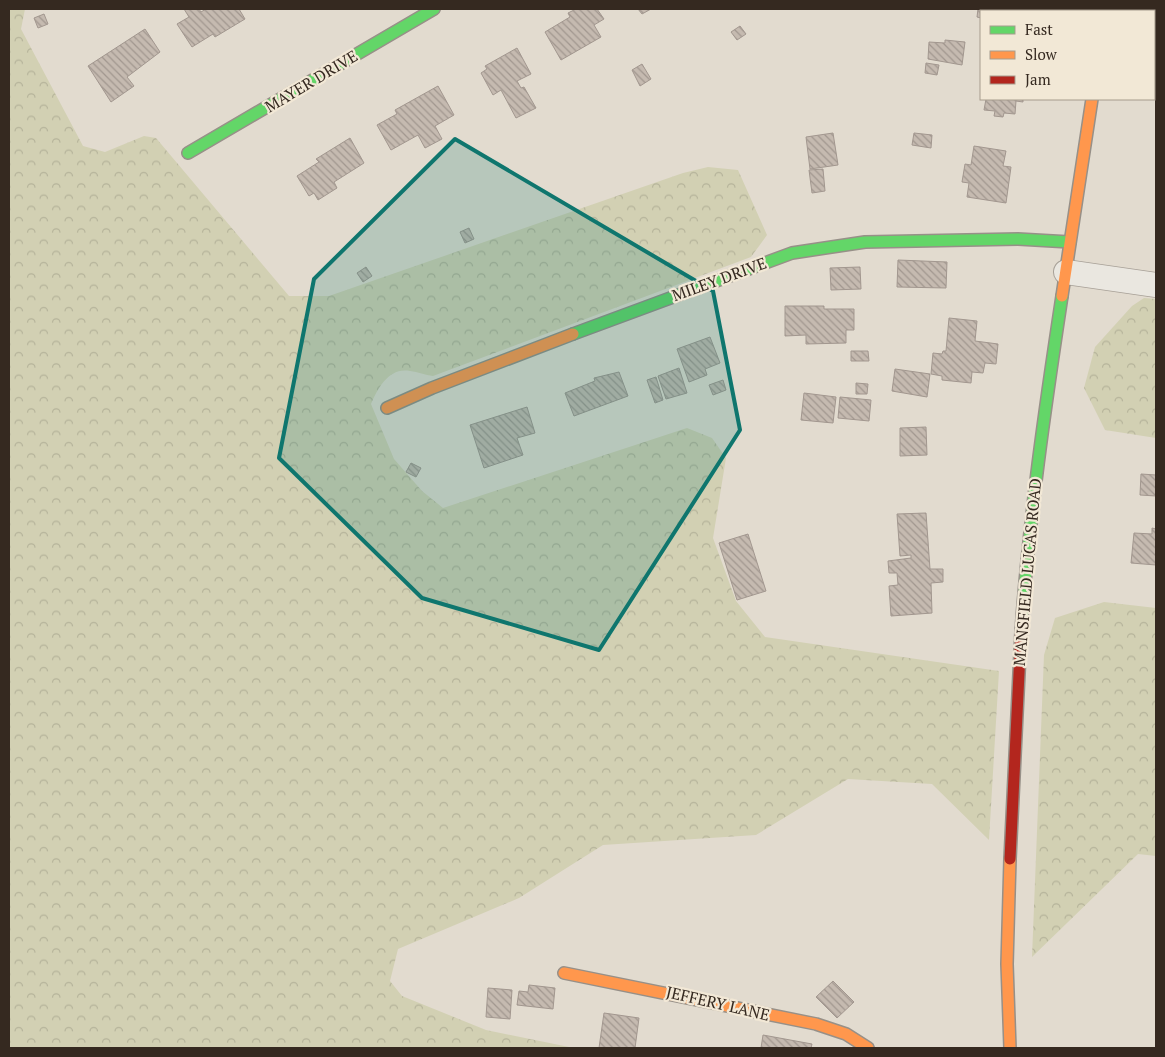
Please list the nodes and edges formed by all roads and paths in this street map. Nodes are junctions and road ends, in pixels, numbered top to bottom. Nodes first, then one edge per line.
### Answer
1 (434, 9) edge
2 (1092, 100) edge
3 (188, 153) dead end
4 (1070, 242) junction
5 (1066, 272) junction
6 (1156, 285) edge
7 (387, 408) dead end
8 (564, 974) dead end
9 (868, 1048) edge
10 (1010, 1048) edge

1 - 3 street, MAYER DRIVE
2 - 4 street, MANSFIELD LUCAS ROAD
4 - 5 street, MANSFIELD LUCAS ROAD
4 - 7 street, MILEY DRIVE
5 - 6 street
5 - 10 street, MANSFIELD LUCAS ROAD
8 - 9 street, JEFFERY LANE

